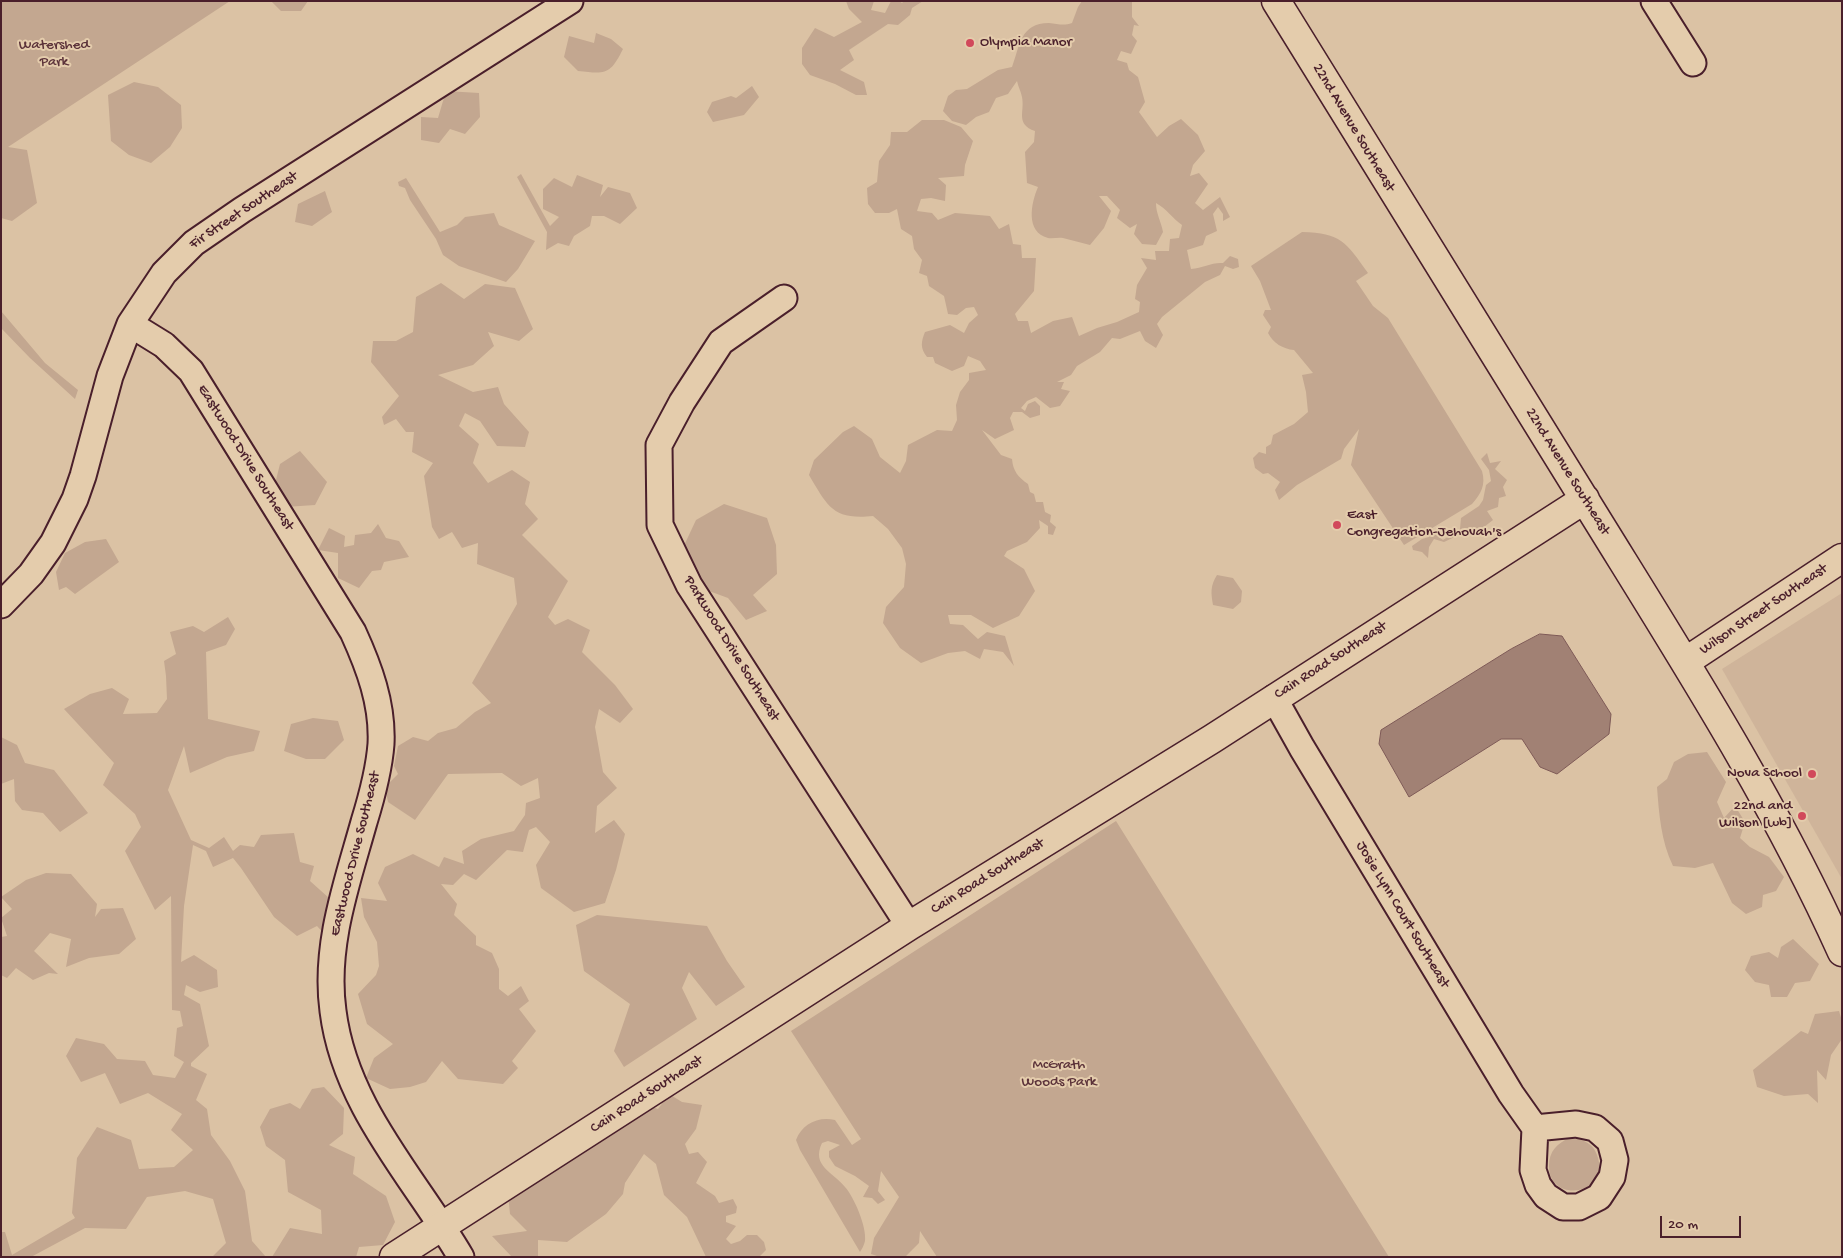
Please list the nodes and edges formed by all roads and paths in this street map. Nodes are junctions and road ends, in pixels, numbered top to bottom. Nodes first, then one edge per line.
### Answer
1 (570, 1) edge
2 (1276, 1) edge
3 (1654, 1) edge
4 (1693, 63) dead end
5 (784, 298) dead end
6 (130, 324) junction
7 (1585, 499) junction
8 (1842, 558) edge
9 (1, 604) edge
10 (1685, 662) junction
11 (1274, 698) junction
12 (909, 926) junction
13 (1842, 952) edge
14 (1535, 1128) dead end
15 (443, 1226) junction
16 (394, 1257) edge
17 (461, 1257) edge

1 - 6 street, Fir Street Southeast
2 - 7 street, 22nd Avenue Southeast
3 - 4 street
5 - 12 street, Parkwood Drive Southeast
6 - 9 street, Fir Street Southeast
6 - 15 street, Eastwood Drive Southeast
7 - 10 street, 22nd Avenue Southeast
7 - 11 street, Cain Road Southeast
8 - 10 street, Wilson Street Southeast
10 - 13 street, 22nd Avenue Southeast
11 - 12 street, Cain Road Southeast
11 - 14 street, Josie Lynn Court Southeast
12 - 15 street, Cain Road Southeast
15 - 16 street, Cain Road Southeast
15 - 17 street, Eastwood Drive Southeast

